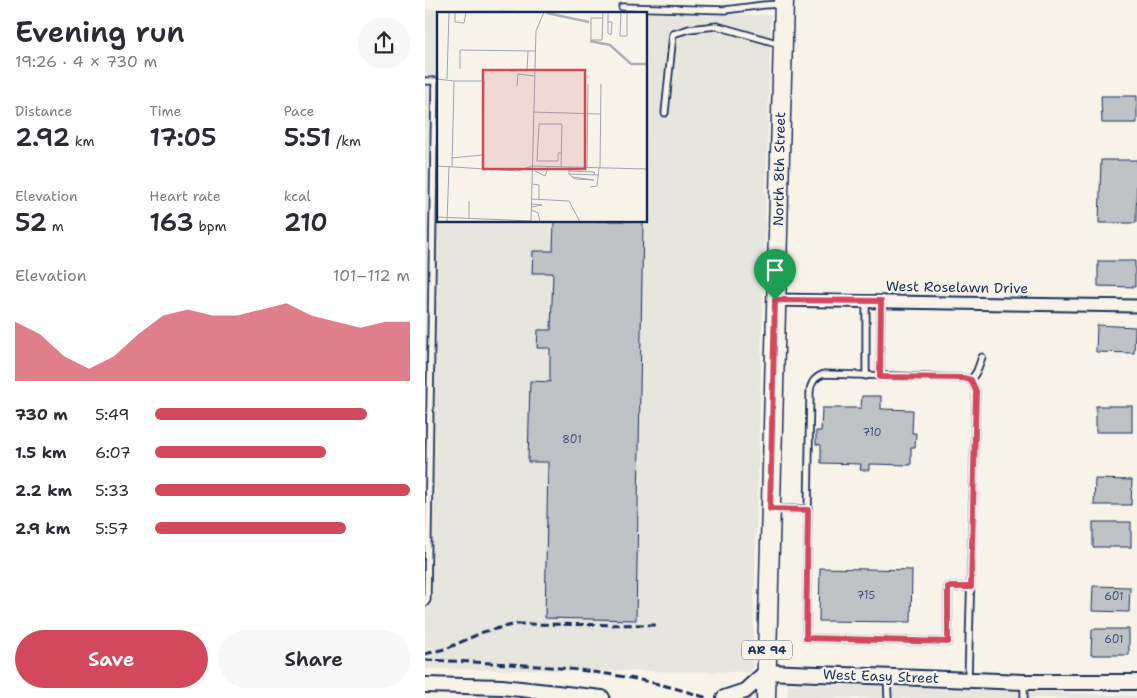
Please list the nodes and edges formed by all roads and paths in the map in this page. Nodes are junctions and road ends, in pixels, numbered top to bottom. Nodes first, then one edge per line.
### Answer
1 (736, 0) edge
2 (784, 2) edge
3 (622, 7) dead end
4 (736, 9) junction
5 (782, 44) junction
6 (425, 81) edge
7 (665, 113) dead end
8 (775, 300) junction
9 (866, 301) junction
10 (881, 301) junction
11 (1137, 306) edge
12 (983, 357) dead end
13 (866, 376) junction
14 (880, 377) junction
15 (971, 380) junction
16 (770, 509) junction
17 (808, 510) junction
18 (971, 587) junction
19 (425, 603) edge
20 (766, 672) junction
21 (887, 676) junction
22 (968, 680) junction
23 (1024, 682) junction
24 (1137, 682) edge
25 (425, 685) edge
26 (890, 697) edge
27 (602, 698) edge
28 (724, 698) edge
29 (766, 698) edge
30 (1024, 698) edge

1 - 4 lane
2 - 4 lane
2 - 5 main road, North 8th Street / AR 94
3 - 4 lane
5 - 7 lane
5 - 8 main road, North 8th Street / AR 94
6 - 19 lane
8 - 9 street, West Roselawn Drive
8 - 16 main road, North 8th Street / AR 94
9 - 10 street, West Roselawn Drive
9 - 13 lane
10 - 11 street, West Roselawn Drive
10 - 14 lane
12 - 15 lane
13 - 14 lane
13 - 17 lane
14 - 15 lane
15 - 18 lane
16 - 17 lane
16 - 20 main road, North 8th Street / AR 94
17 - 18 lane
18 - 22 lane
20 - 21 street, West Easy Street
20 - 28 street
20 - 29 main road, North 8th Street / AR 94
21 - 22 street, West Easy Street
21 - 26 lane
22 - 23 street, West Easy Street
23 - 24 street, West Easy Street
23 - 30 lane
25 - 27 street

